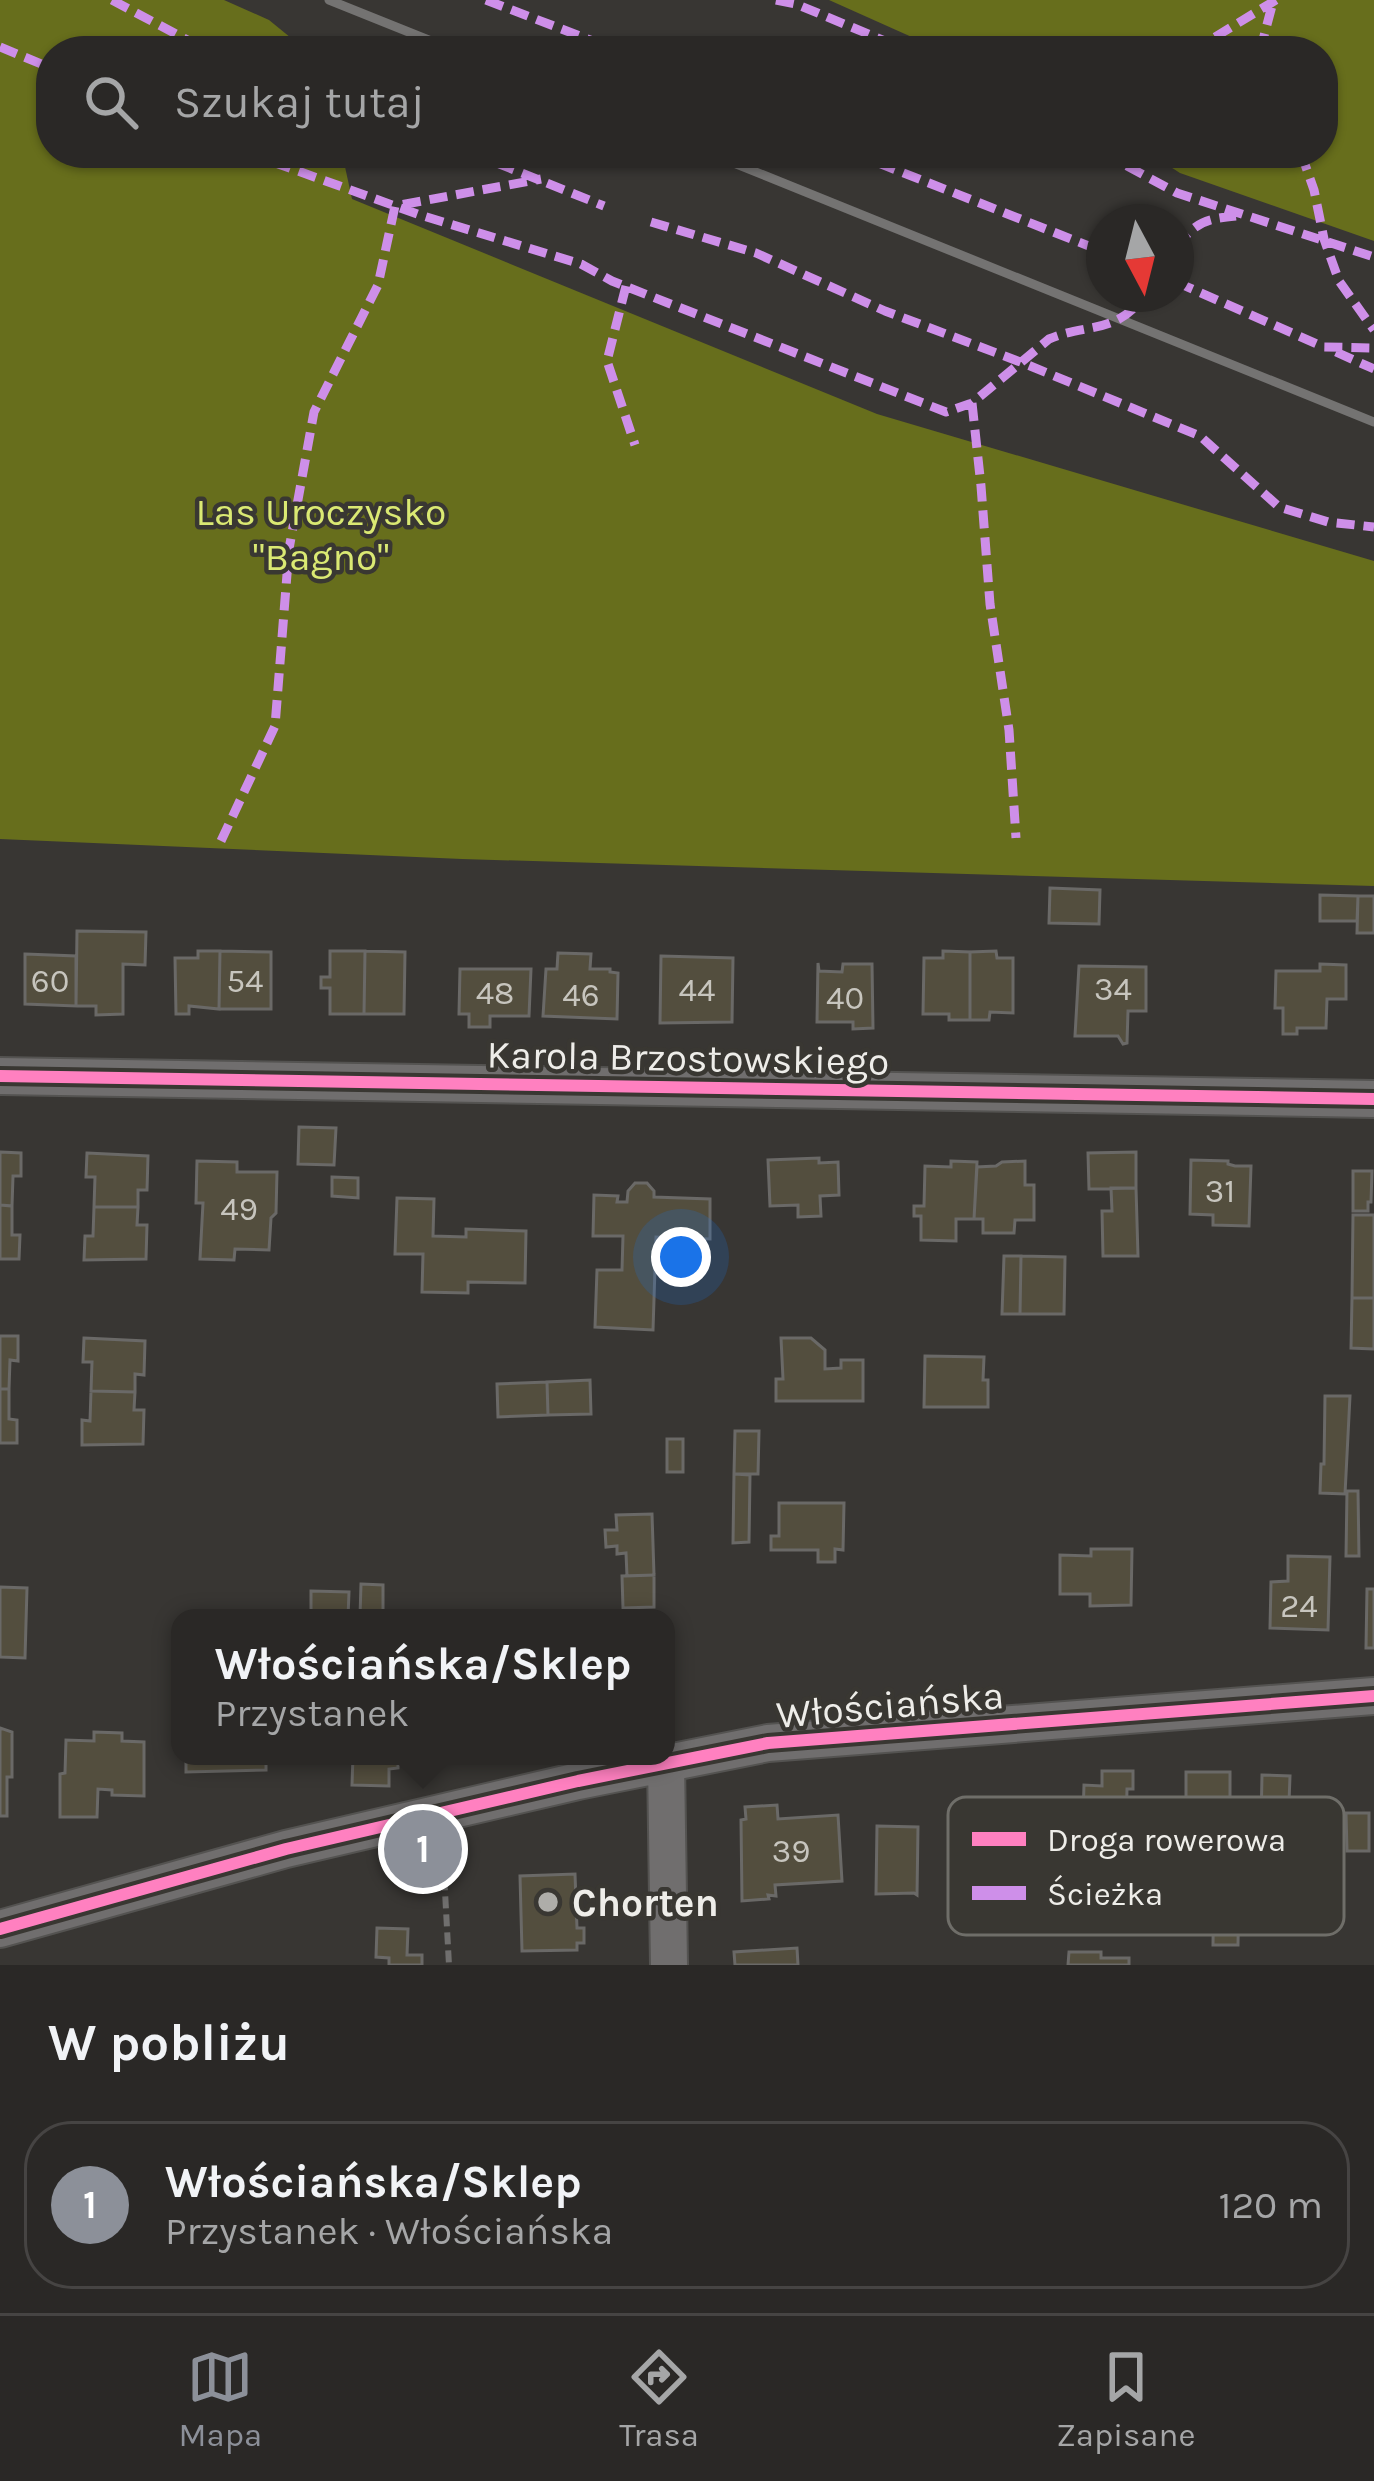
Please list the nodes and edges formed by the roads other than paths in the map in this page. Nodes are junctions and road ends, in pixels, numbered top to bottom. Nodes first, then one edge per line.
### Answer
1 (0, 1076) edge
2 (1374, 1100) edge
3 (1374, 1696) edge
4 (675, 1760) edge
5 (652, 1765) edge
6 (666, 1765) edge
7 (0, 1929) edge
8 (669, 1965) edge

1 - 2 street, Karola Brzostowskiego
3 - 4 street, Włościańska
5 - 7 street, Włościańska
6 - 8 street

